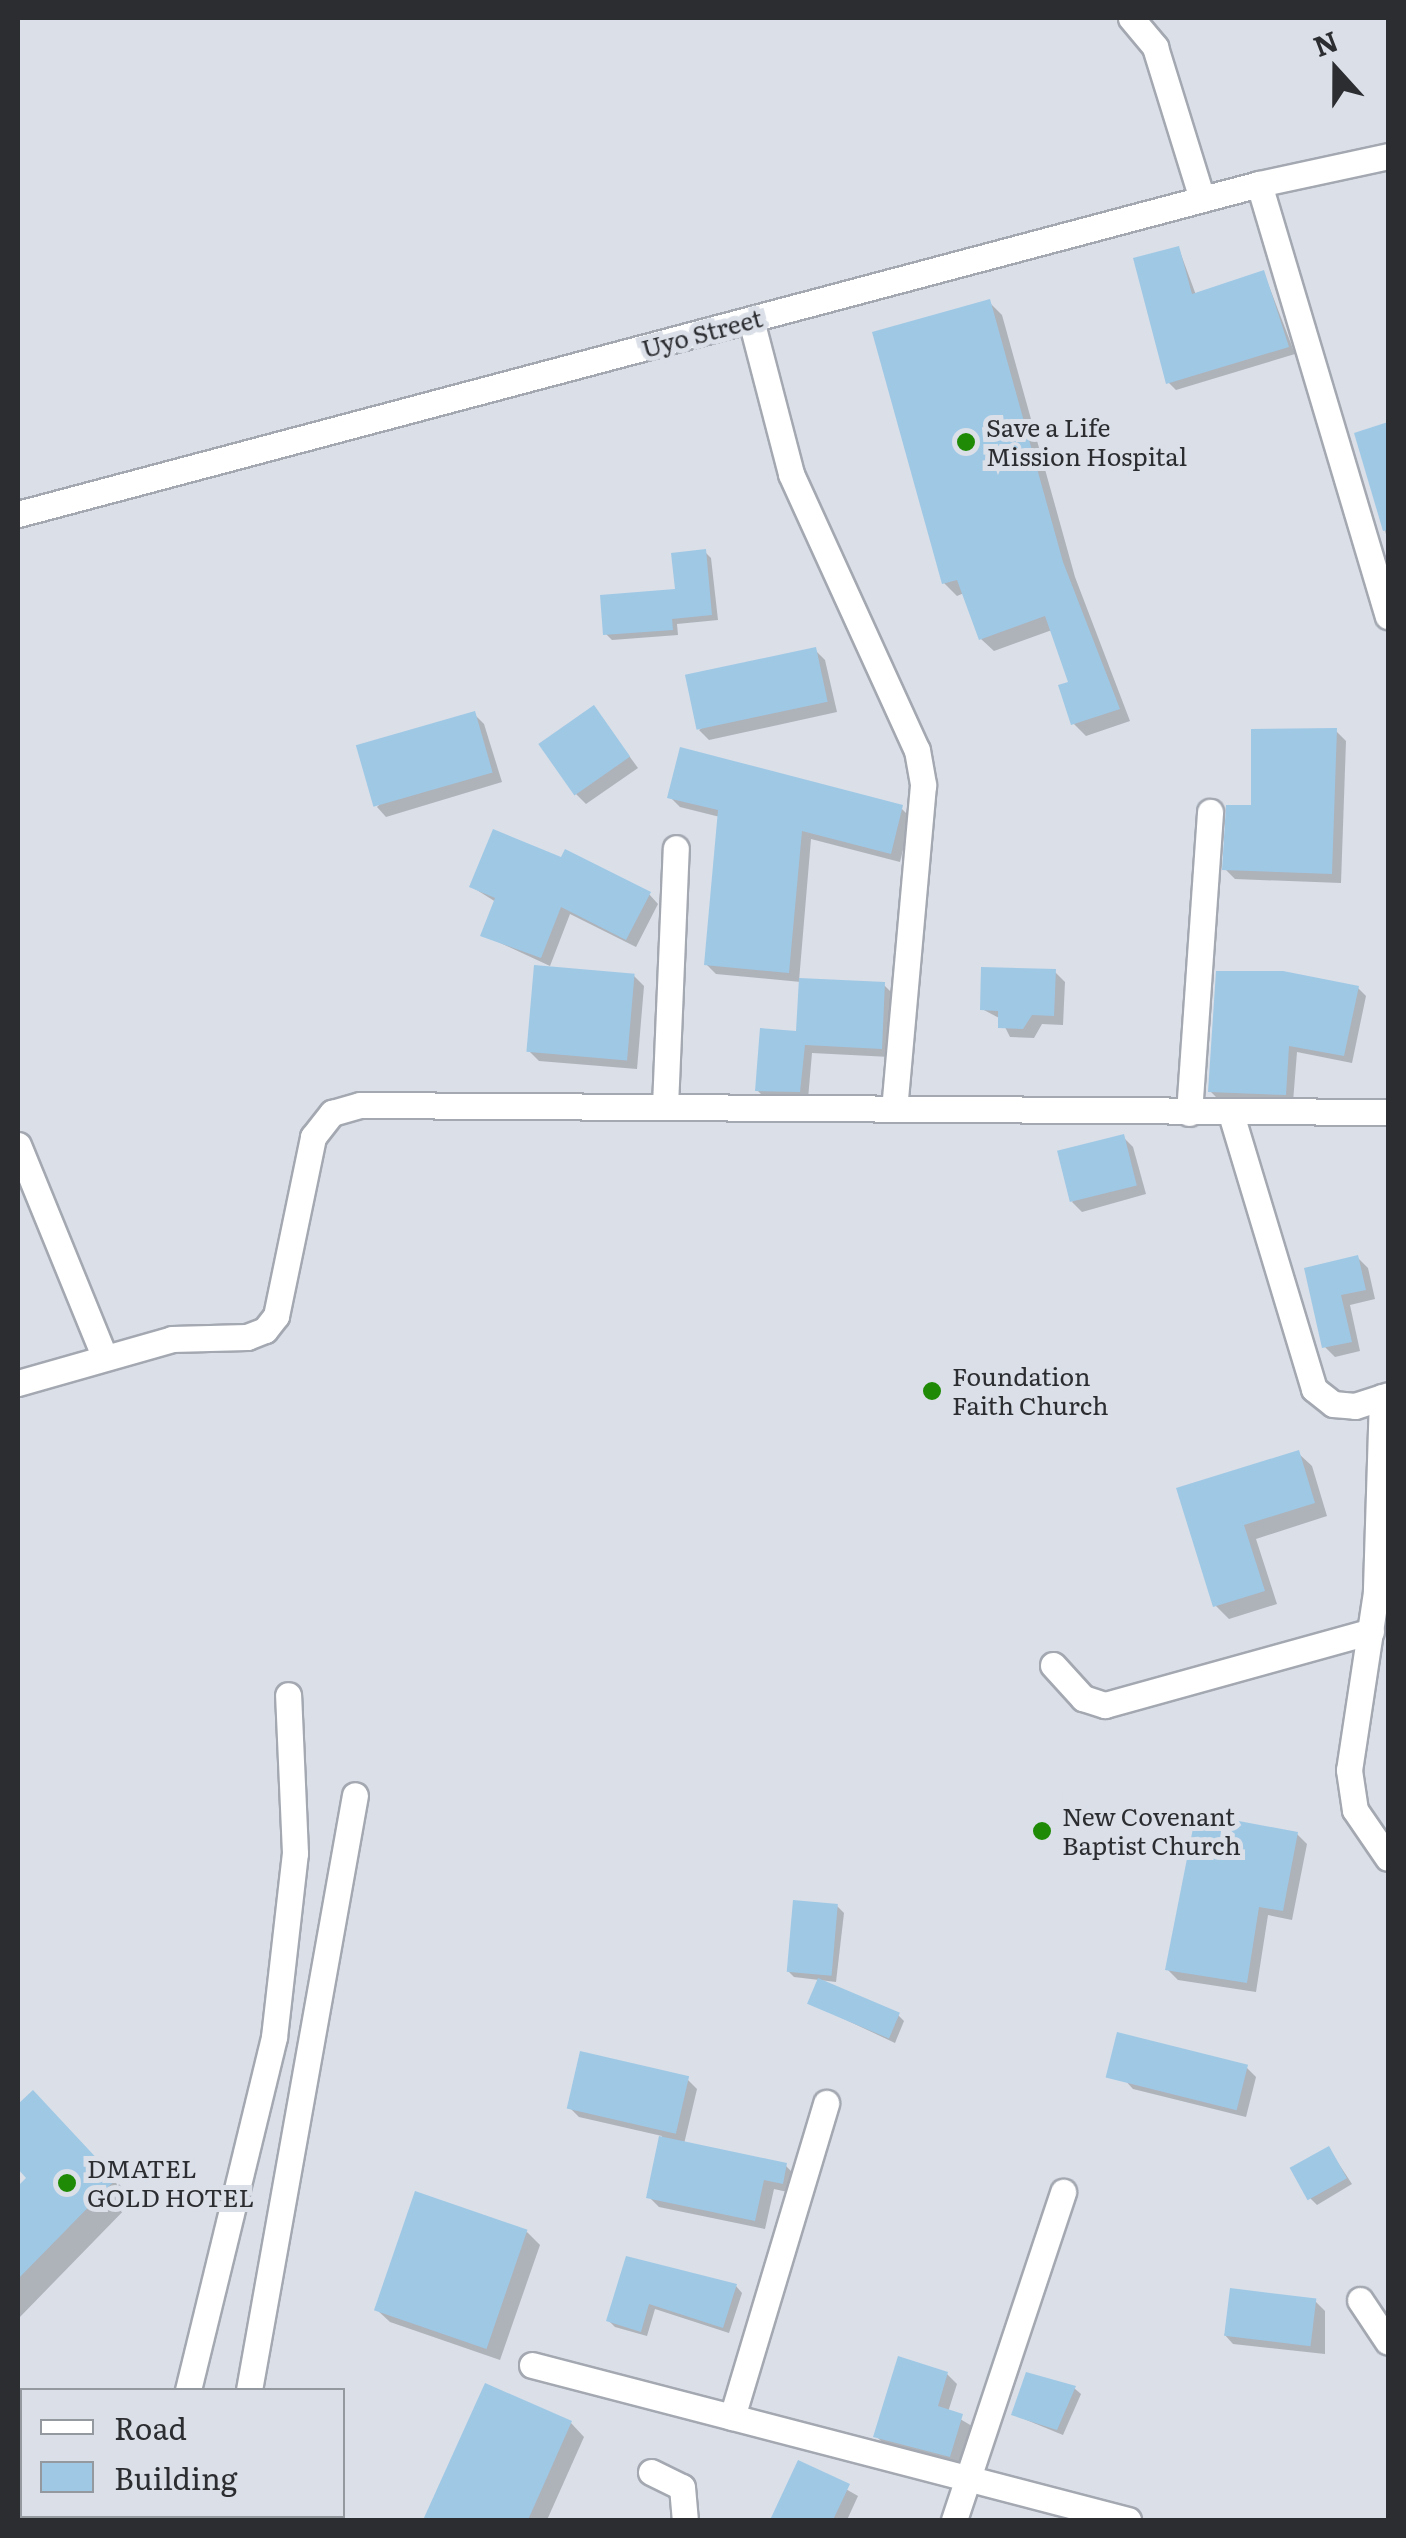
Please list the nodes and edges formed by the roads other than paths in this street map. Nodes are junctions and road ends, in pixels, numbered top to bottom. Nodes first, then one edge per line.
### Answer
1 (1130, 18) edge
2 (1388, 156) edge
3 (1259, 184) junction
4 (1202, 199) junction
5 (751, 320) junction
6 (18, 514) edge
7 (1388, 616) edge
8 (1210, 812) dead end
9 (676, 848) dead end
10 (665, 1106) junction
11 (894, 1106) junction
12 (1388, 1112) edge
13 (1189, 1113) junction
14 (1230, 1114) junction
15 (18, 1145) edge
16 (104, 1356) junction
17 (18, 1383) edge
18 (1385, 1396) edge
19 (1371, 1631) junction
20 (1053, 1666) dead end
21 (288, 1695) dead end
22 (355, 1795) dead end
23 (1386, 1853) edge
24 (826, 2103) dead end
25 (1062, 2192) dead end
26 (1360, 2300) dead end
27 (1388, 2342) edge
28 (532, 2365) dead end
29 (188, 2388) edge
30 (249, 2388) edge
31 (732, 2417) junction
32 (651, 2472) dead end
33 (971, 2478) junction
34 (685, 2520) edge
35 (954, 2520) edge
36 (1128, 2520) edge

1 - 4 street
2 - 3 street, Uyo Street
3 - 4 street, Uyo Street
3 - 7 street
4 - 5 street, Uyo Street
5 - 6 street, Uyo Street
5 - 11 street
8 - 13 street
9 - 10 street
10 - 11 street
10 - 16 street
11 - 13 street
12 - 14 street
13 - 14 street
14 - 18 street
15 - 16 street
16 - 17 street
18 - 19 street
19 - 20 street
19 - 23 street
21 - 29 street
22 - 30 street
24 - 31 street
25 - 33 street
26 - 27 street
28 - 31 street
31 - 33 street
32 - 34 street
33 - 35 street
33 - 36 street

